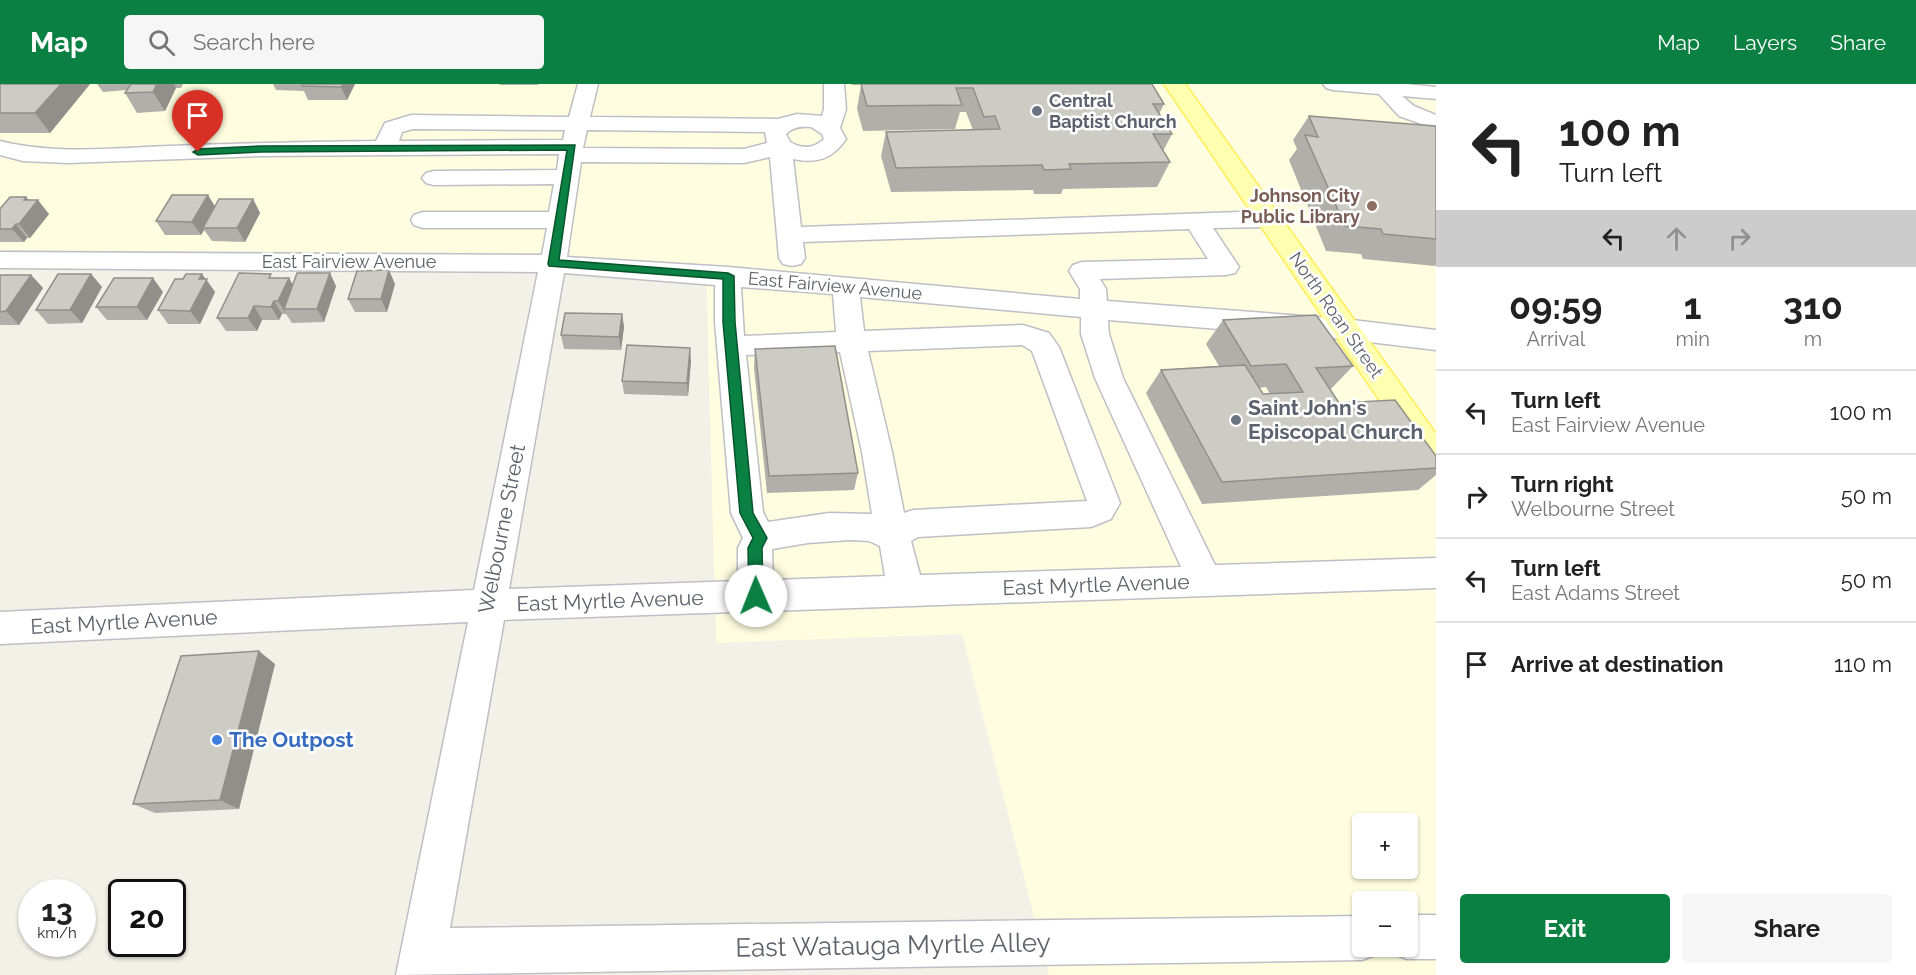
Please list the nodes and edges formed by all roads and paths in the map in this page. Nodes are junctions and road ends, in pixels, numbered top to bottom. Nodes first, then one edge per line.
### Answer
1 (588, 84) edge
2 (834, 84) edge
3 (1174, 84) edge
4 (1333, 84) edge
5 (1385, 88) junction
6 (1436, 93) edge
7 (1436, 122) edge
8 (829, 128) junction
9 (781, 136) junction
10 (0, 148) edge
11 (572, 150) junction
12 (434, 178) dead end
13 (1269, 219) junction
14 (423, 220) dead end
15 (561, 220) junction
16 (1196, 221) junction
17 (788, 235) junction
18 (0, 260) edge
19 (553, 264) junction
20 (728, 276) junction
21 (795, 282) junction
22 (845, 286) junction
23 (1092, 309) junction
24 (1344, 329) junction
25 (851, 340) junction
26 (1436, 340) edge
27 (731, 346) junction
28 (1436, 458) edge
29 (892, 535) junction
30 (760, 538) junction
31 (1436, 573) edge
32 (1205, 581) junction
33 (904, 591) junction
34 (756, 596) junction
35 (487, 605) junction
36 (0, 628) edge
37 (1418, 937) edge
38 (1436, 937) edge
39 (1352, 938) edge
40 (421, 963) edge

1 - 11 street, Welbourne Street
2 - 8 street
3 - 13 main road, North Roan Street
4 - 5 street
5 - 6 street
5 - 7 street
8 - 9 street
8 - 9 street
9 - 11 street
9 - 11 street
9 - 17 street
10 - 11 street
11 - 12 street
11 - 15 street, Welbourne Street
13 - 16 street
13 - 24 main road, North Roan Street
14 - 15 street
15 - 19 street, Welbourne Street
16 - 17 street
16 - 23 street
17 - 21 street
18 - 19 street, East Fairview Avenue
19 - 20 street, East Fairview Avenue
19 - 35 street, Welbourne Street
20 - 21 street, East Fairview Avenue
20 - 27 street
21 - 22 street, East Fairview Avenue
22 - 23 street, East Fairview Avenue
22 - 25 street
23 - 24 street, East Fairview Avenue
23 - 32 street
24 - 26 street, East Fairview Avenue
24 - 28 main road, North Roan Street
25 - 27 street
25 - 29 street
25 - 29 street
27 - 30 street
29 - 30 street
29 - 33 street
30 - 34 street
31 - 32 street, East Myrtle Avenue
32 - 33 street, East Myrtle Avenue
33 - 34 street, East Myrtle Avenue
34 - 35 street, East Myrtle Avenue
35 - 36 street, East Myrtle Avenue
35 - 40 street, Welbourne Street
37 - 38 street
39 - 40 street, East Watauga Myrtle Alley

